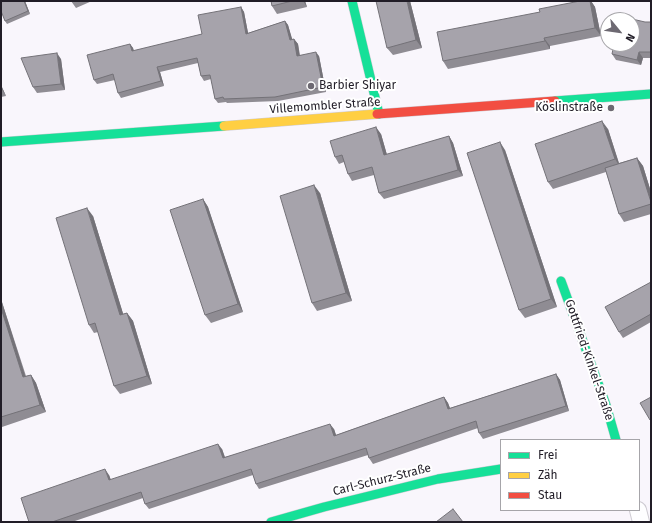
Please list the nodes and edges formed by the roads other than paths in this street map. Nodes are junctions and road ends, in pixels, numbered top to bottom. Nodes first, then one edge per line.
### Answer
1 (352, 1) edge
2 (651, 94) edge
3 (379, 114) junction
4 (1, 142) edge
5 (561, 281) dead end
6 (616, 439) edge
7 (500, 469) edge
8 (638, 511) edge
9 (271, 522) edge
10 (641, 522) edge

1 - 3 street
2 - 3 street, Villemombler Straße
3 - 4 street, Villemombler Straße
5 - 6 street, Gottfried-Kinkel-Straße
7 - 9 street, Carl-Schurz-Straße
8 - 10 street

